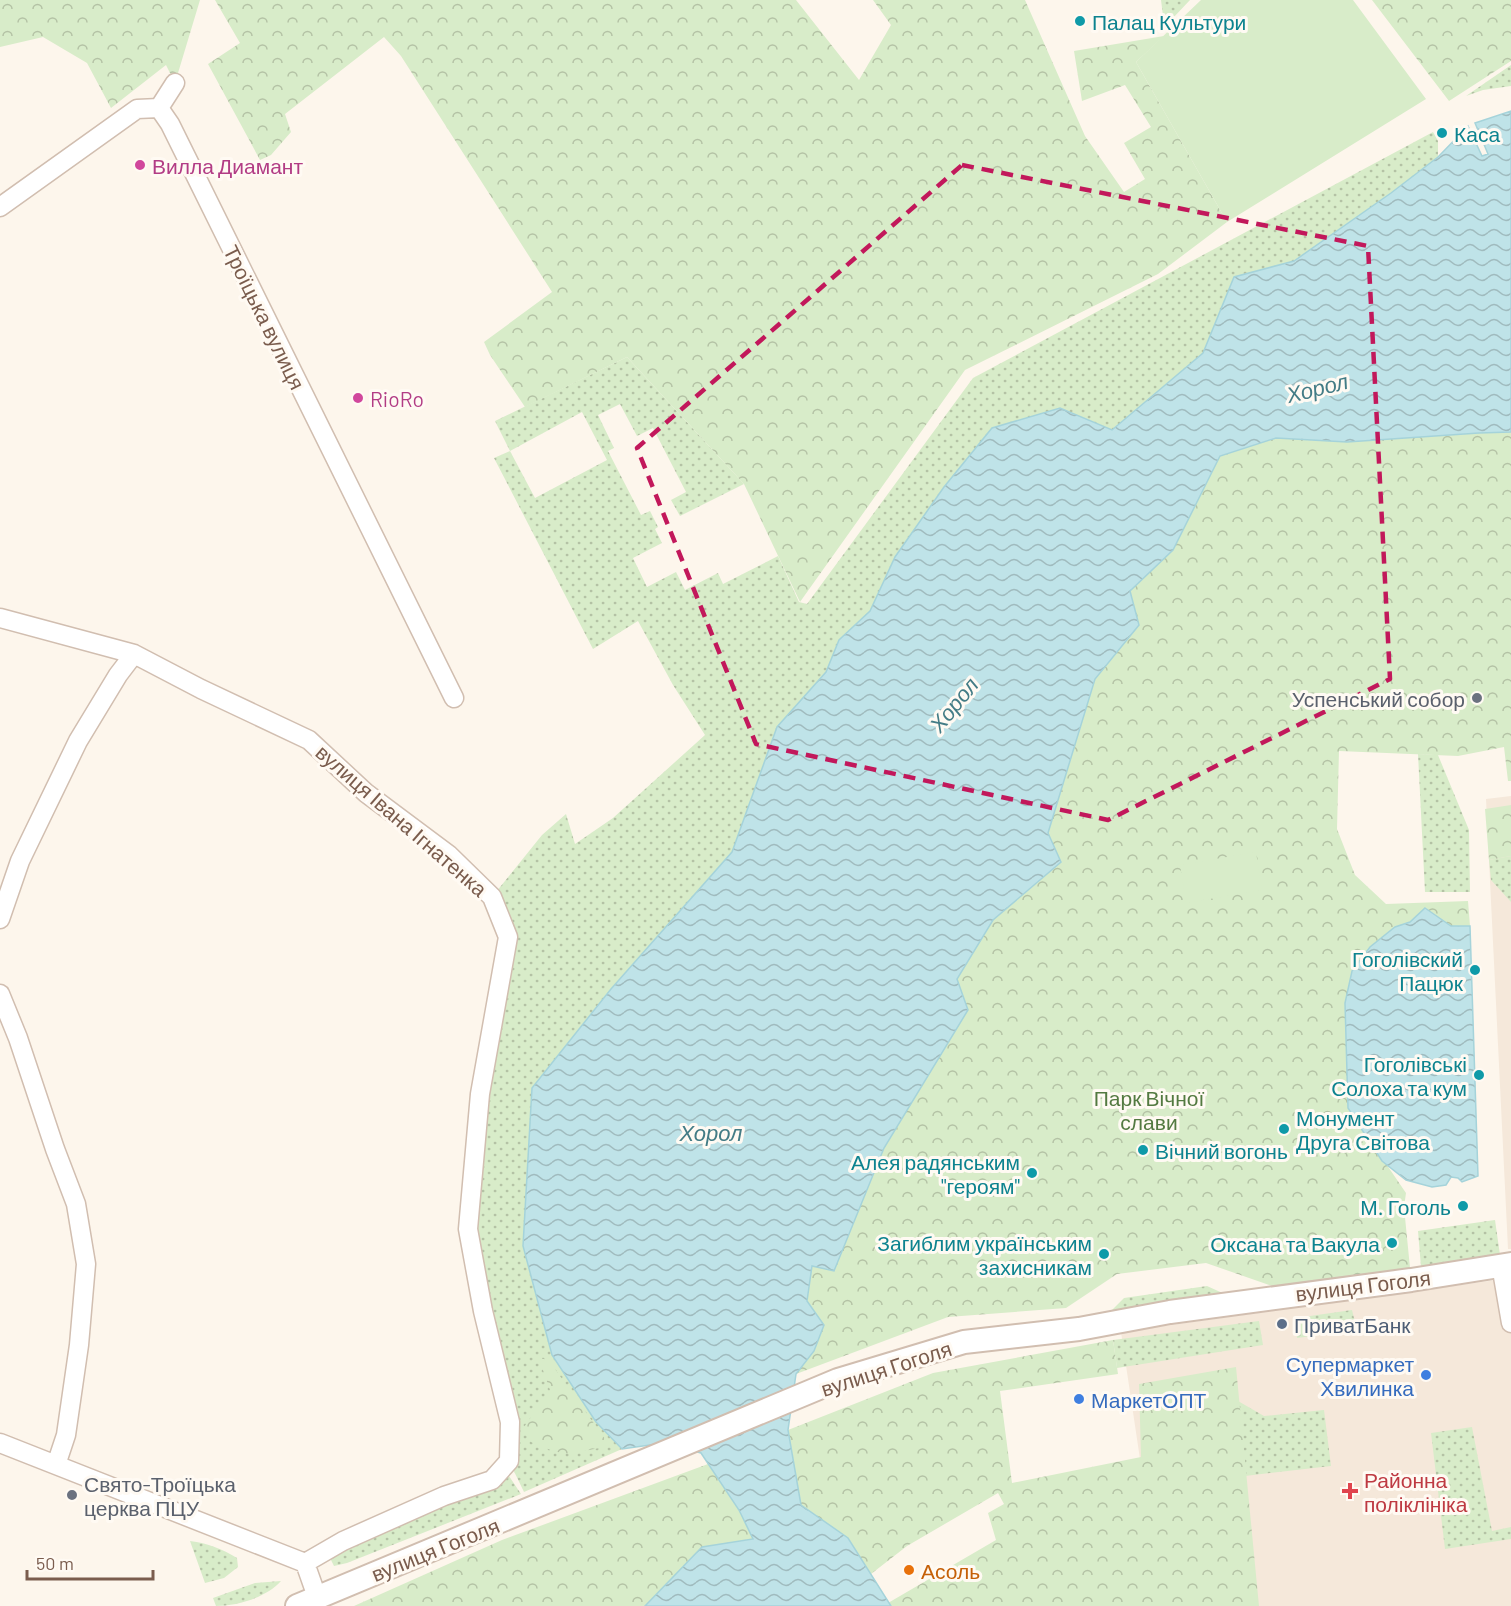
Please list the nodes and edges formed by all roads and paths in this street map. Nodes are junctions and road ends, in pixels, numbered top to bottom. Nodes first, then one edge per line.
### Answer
1 (175, 82) dead end
2 (159, 108) junction
3 (0, 207) edge
4 (0, 618) edge
5 (134, 654) junction
6 (454, 698) dead end
7 (0, 919) edge
8 (0, 994) edge
9 (4, 1012) edge
10 (1506, 1264) edge
11 (1511, 1323) edge
12 (0, 1443) edge
13 (56, 1465) junction
14 (305, 1563) junction
15 (307, 1602) edge

1 - 2 street
2 - 3 street
2 - 6 street, Троїцька вулиця
4 - 5 street, вулиця Івана Ігнатенка
5 - 7 street
5 - 14 street, вулиця Івана Ігнатенка
8 - 9 street
9 - 13 street
10 - 11 street
10 - 15 street, вулиця Гоголя
12 - 13 street
13 - 14 street
14 - 15 street

